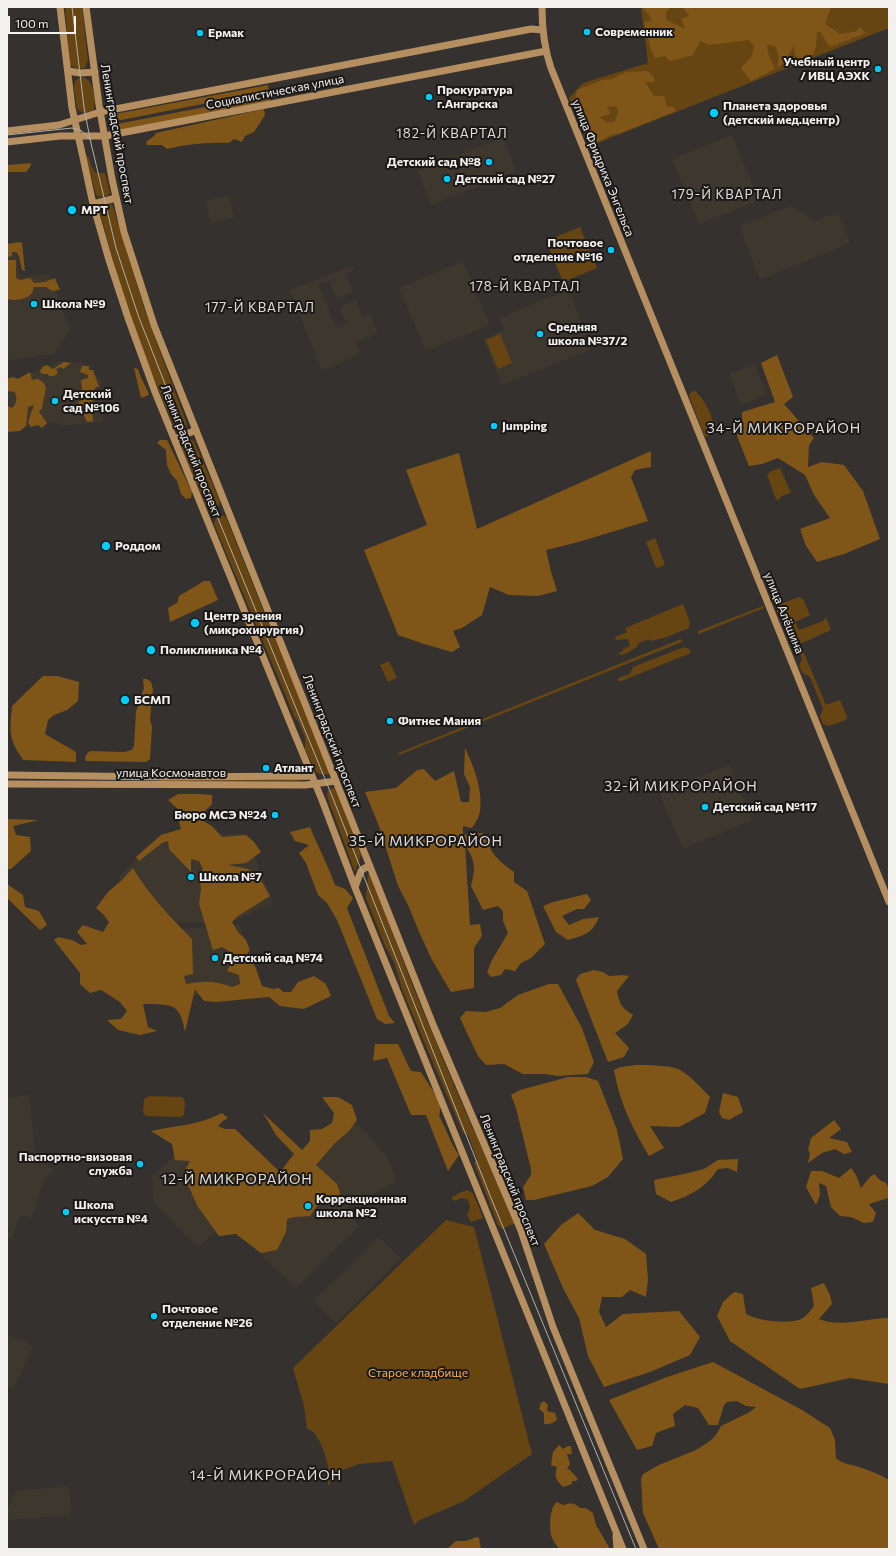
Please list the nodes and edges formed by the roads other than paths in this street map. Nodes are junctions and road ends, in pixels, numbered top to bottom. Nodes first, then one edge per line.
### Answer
1 (60, 7) edge
2 (86, 7) edge
3 (542, 7) edge
4 (542, 30) junction
5 (546, 51) junction
6 (68, 71) junction
7 (95, 72) junction
8 (100, 112) junction
9 (75, 120) junction
10 (7, 131) edge
11 (105, 136) junction
12 (78, 137) junction
13 (7, 142) edge
14 (116, 198) junction
15 (93, 204) junction
16 (658, 333) joint
17 (196, 430) junction
18 (175, 439) junction
19 (7, 775) edge
20 (312, 776) junction
21 (336, 781) junction
22 (7, 784) edge
23 (316, 784) junction
24 (369, 866) junction
25 (355, 887) junction
26 (889, 902) edge
27 (616, 1529) junction
28 (617, 1549) edge
29 (624, 1549) edge
30 (644, 1549) edge

1 - 6 main road, Ленинградский проспект
2 - 7 main road, Ленинградский проспект
3 - 4 main road, улица Фридриха Энгельса
4 - 5 main road, улица Фридриха Энгельса
4 - 8 main road, Социалистическая улица
5 - 11 main road, Социалистическая улица
5 - 16 main road, улица Фридриха Энгельса
6 - 7 main road
6 - 9 main road, Ленинградский проспект
7 - 8 main road, Ленинградский проспект
8 - 9 main road, Социалистическая улица
8 - 11 main road, Ленинградский проспект
9 - 10 main road, Социалистическая улица
9 - 12 main road, Ленинградский проспект
11 - 12 main road, Социалистическая улица
11 - 14 main road, Ленинградский проспект
12 - 13 main road, Социалистическая улица
12 - 15 main road, Ленинградский проспект
14 - 15 main road
14 - 17 main road, Ленинградский проспект
15 - 18 main road, Ленинградский проспект
16 - 26 main road, улица Алёшина
17 - 18 main road
17 - 21 main road, Ленинградский проспект
18 - 20 main road, Ленинградский проспект
19 - 20 main road, улица Космонавтов
20 - 23 main road, Ленинградский проспект
21 - 23 main road, улица Космонавтов
21 - 24 main road, Ленинградский проспект
22 - 23 main road, улица Космонавтов
23 - 25 main road, Ленинградский проспект
24 - 25 main road
24 - 30 main road, Ленинградский проспект
25 - 27 main road, Ленинградский проспект
27 - 28 main road
27 - 29 main road, Ленинградский проспект

